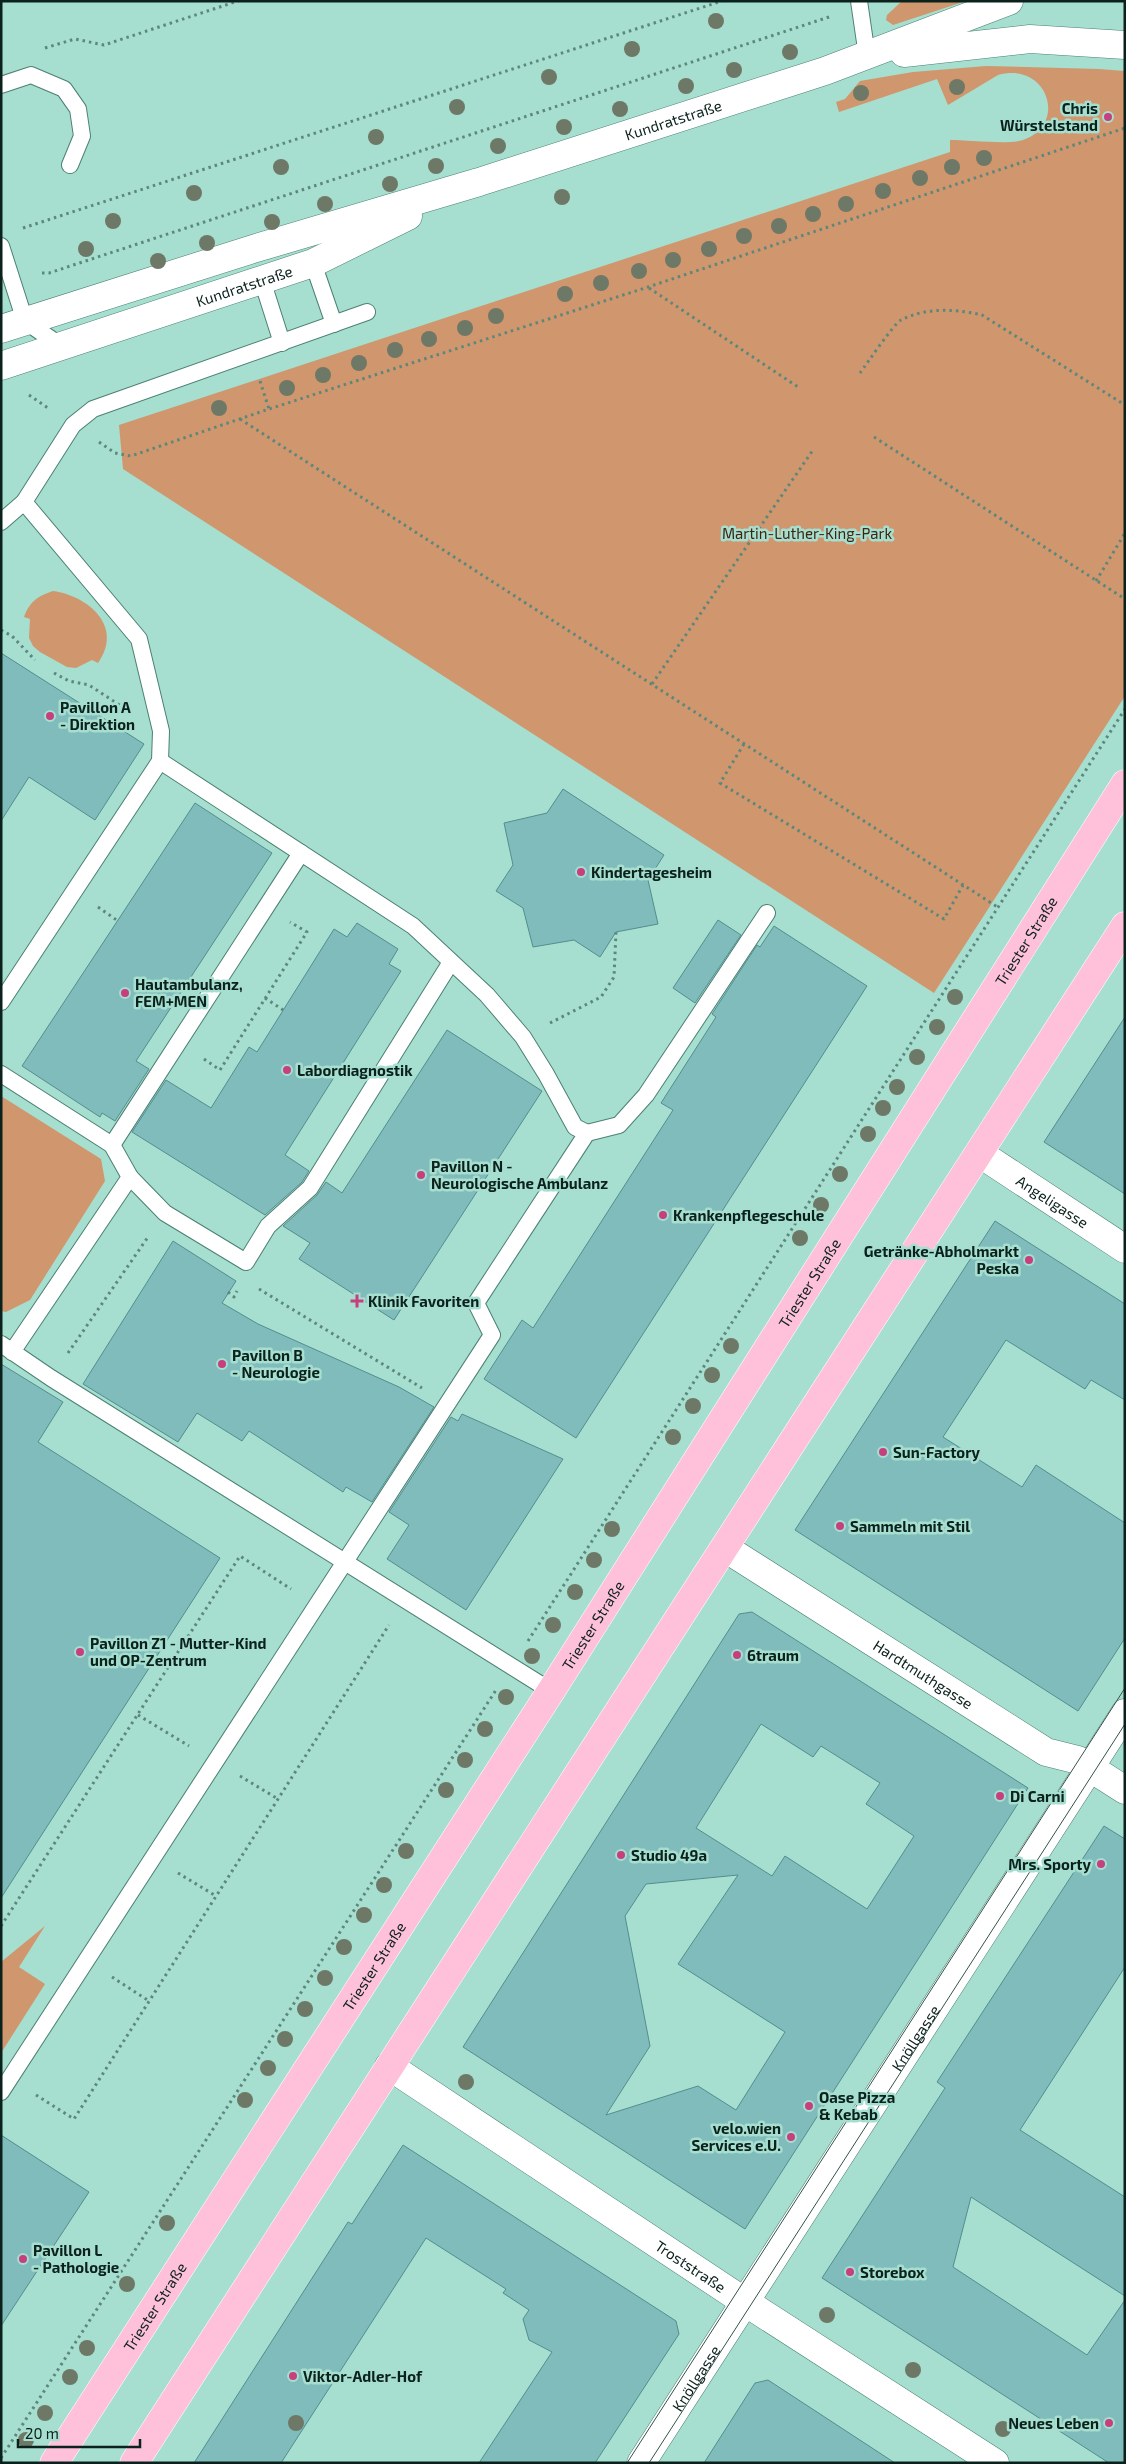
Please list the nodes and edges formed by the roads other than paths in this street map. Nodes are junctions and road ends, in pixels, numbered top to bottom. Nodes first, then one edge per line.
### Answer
1 (1009, 1) edge
2 (863, 3) edge
3 (1125, 45) edge
4 (867, 56) junction
5 (1, 85) edge
6 (70, 165) dead end
7 (479, 182) junction
8 (1, 246) edge
9 (313, 263) junction
10 (262, 280) junction
11 (366, 312) dead end
12 (334, 324) junction
13 (13, 325) edge
14 (282, 343) junction
15 (61, 346) junction
16 (1, 366) edge
17 (24, 502) junction
18 (1, 522) edge
19 (160, 761) junction
20 (1125, 784) edge
21 (301, 853) junction
22 (766, 913) dead end
23 (1125, 926) edge
24 (451, 962) junction
25 (1, 1002) edge
26 (1, 1074) edge
27 (587, 1133) junction
28 (112, 1144) junction
29 (980, 1153) junction
30 (130, 1177) junction
31 (1125, 1249) edge
32 (7, 1348) edge
33 (726, 1548) junction
34 (345, 1562) junction
35 (551, 1691) junction
36 (1125, 1713) edge
37 (1090, 1767) junction
38 (1125, 1790) edge
39 (389, 2066) junction
40 (1, 2092) edge
41 (745, 2302) junction
42 (54, 2463) edge
43 (134, 2463) edge
44 (640, 2463) edge
45 (995, 2463) edge

1 - 4 street, Kundratstraße
2 - 4 lane
3 - 4 street, Kundratstraße
4 - 7 street, Kundratstraße
5 - 6 lane
7 - 9 street, Kundratstraße
7 - 13 street, Kundratstraße
8 - 13 lane
9 - 10 street, Kundratstraße
9 - 12 lane
10 - 14 lane
10 - 15 street, Kundratstraße
11 - 12 lane
12 - 14 lane
13 - 15 lane
14 - 17 lane
15 - 16 street, Kundratstraße
17 - 18 lane
17 - 19 lane
19 - 21 lane
19 - 25 lane
20 - 35 main road, Triester Straße
21 - 24 lane
21 - 28 lane
22 - 27 lane
23 - 29 main road
24 - 27 lane
24 - 30 lane
26 - 28 lane
27 - 34 lane
28 - 30 lane
29 - 31 street, Angeligasse
29 - 33 main road
30 - 32 lane
32 - 34 lane
33 - 37 street, Hardtmuthgasse
33 - 39 main road
34 - 35 lane
34 - 40 lane
35 - 42 main road, Triester Straße
36 - 37 street, Knöllgasse
37 - 38 street, Hardtmuthgasse
37 - 41 street, Knöllgasse
39 - 41 street, Troststraße
39 - 43 main road
41 - 44 street, Knöllgasse
41 - 45 street, Troststraße

